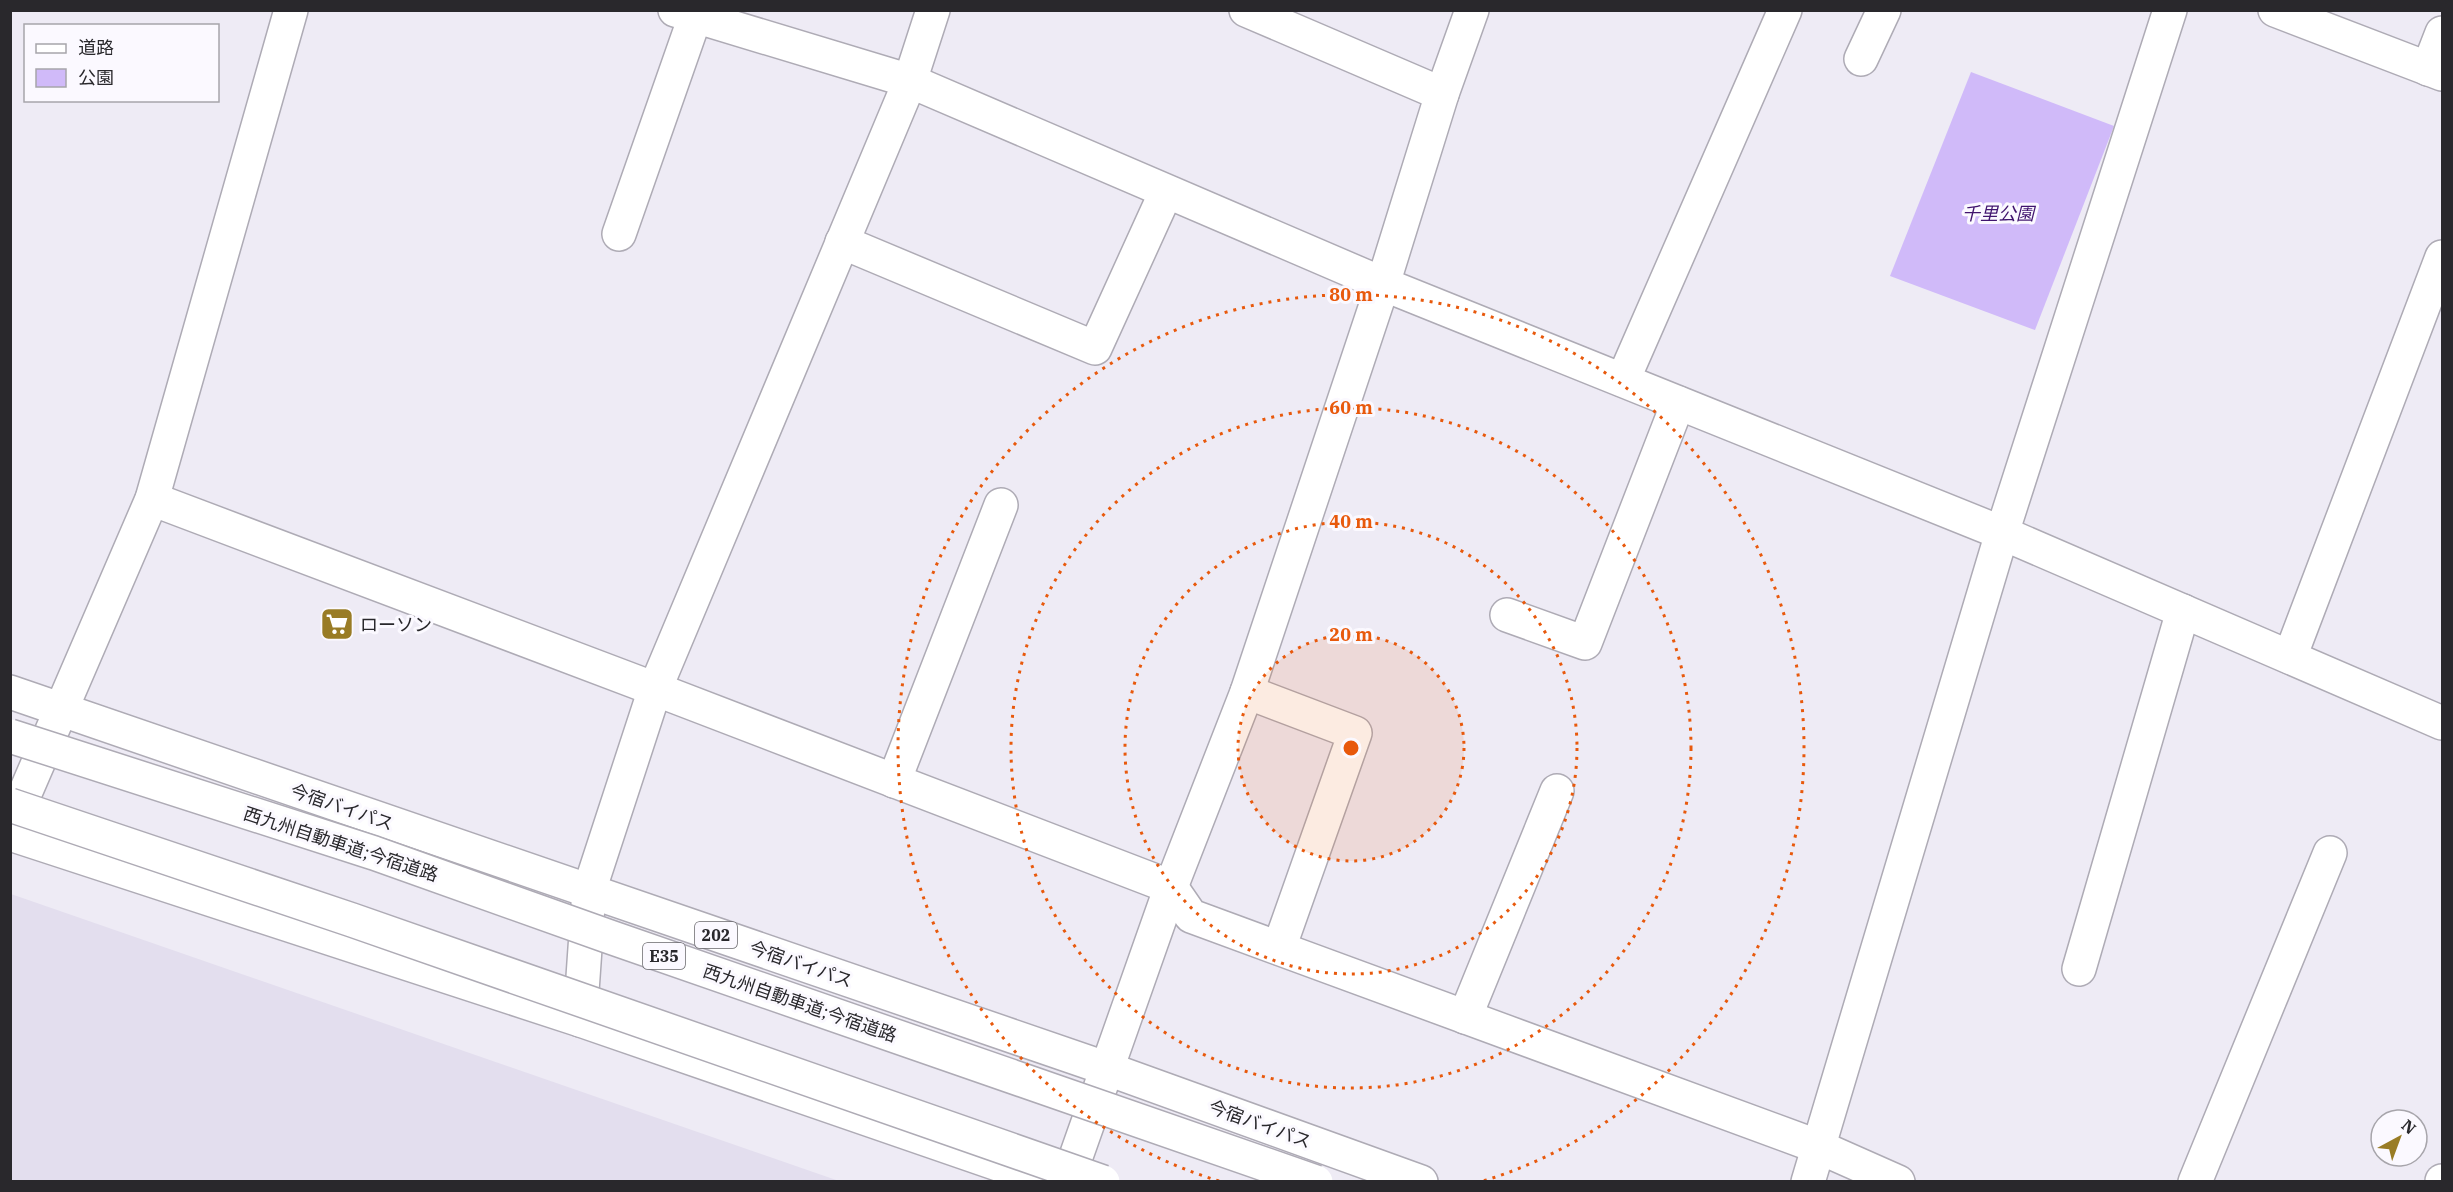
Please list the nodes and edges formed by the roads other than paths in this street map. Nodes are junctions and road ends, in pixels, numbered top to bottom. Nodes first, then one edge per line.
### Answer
1 (291, 10) edge
2 (933, 10) edge
3 (1246, 10) edge
4 (1473, 10) edge
5 (1785, 10) edge
6 (1884, 10) edge
7 (2170, 10) edge
8 (2275, 10) edge
9 (685, 14) edge
10 (2442, 33) edge
11 (1861, 59) dead end
12 (2435, 72) edge
13 (910, 81) junction
14 (1442, 94) junction
15 (1166, 192) junction
16 (619, 234) dead end
17 (842, 242) junction
18 (2442, 260) edge
19 (1383, 284) junction
20 (1623, 380) junction
21 (1678, 403) junction
22 (152, 500) junction
23 (1001, 505) dead end
24 (2002, 533) junction
25 (2183, 611) junction
26 (1507, 615) dead end
27 (2290, 657) junction
28 (655, 689) junction
29 (10, 692) edge
30 (1247, 692) junction
31 (62, 711) junction
32 (2442, 723) edge
33 (10, 736) edge
34 (894, 781) junction
35 (1557, 791) dead end
36 (10, 804) edge
37 (10, 828) edge
38 (10, 834) edge
39 (2330, 853) dead end
40 (1171, 887) junction
41 (589, 891) junction
42 (1279, 948) junction
43 (2079, 969) dead end
44 (1465, 1017) junction
45 (580, 1020) junction
46 (1108, 1069) junction
47 (1819, 1147) junction
48 (1050, 1182) edge
49 (1067, 1182) edge
50 (1103, 1182) edge
51 (1316, 1182) edge
52 (1421, 1182) edge
53 (1808, 1182) edge
54 (1898, 1182) edge
55 (2195, 1182) edge

1 - 22 main road
2 - 13 main road
3 - 14 main road
4 - 14 main road
5 - 20 main road
6 - 11 main road
7 - 24 main road
8 - 12 main road
9 - 13 main road
9 - 16 main road
10 - 12 main road
13 - 15 main road
13 - 17 main road
14 - 19 main road
15 - 17 main road
15 - 19 main road
17 - 28 main road
18 - 27 main road
19 - 20 main road
19 - 30 main road
20 - 21 main road
21 - 24 main road
21 - 26 main road
22 - 28 main road
22 - 31 main road
23 - 34 main road
24 - 25 main road
24 - 47 main road
25 - 27 main road
25 - 43 main road
27 - 32 main road
28 - 34 main road
28 - 41 main road
29 - 31 main road, 今宿バイパス / 202
30 - 40 main road
30 - 42 main road
31 - 37 main road
31 - 41 main road, 今宿バイパス / 202
33 - 51 main road, 西九州自動車道;今宿道路 / E35, bridge
34 - 40 main road
35 - 44 main road
36 - 50 main road, bridge
38 - 45 main road
39 - 55 main road
40 - 42 main road
40 - 46 main road
41 - 45 main road
41 - 46 main road, 今宿バイパス / 202
42 - 44 main road
44 - 47 main road
45 - 48 main road
46 - 49 main road
46 - 52 main road, 今宿バイパス / 202
47 - 53 main road
47 - 54 main road

